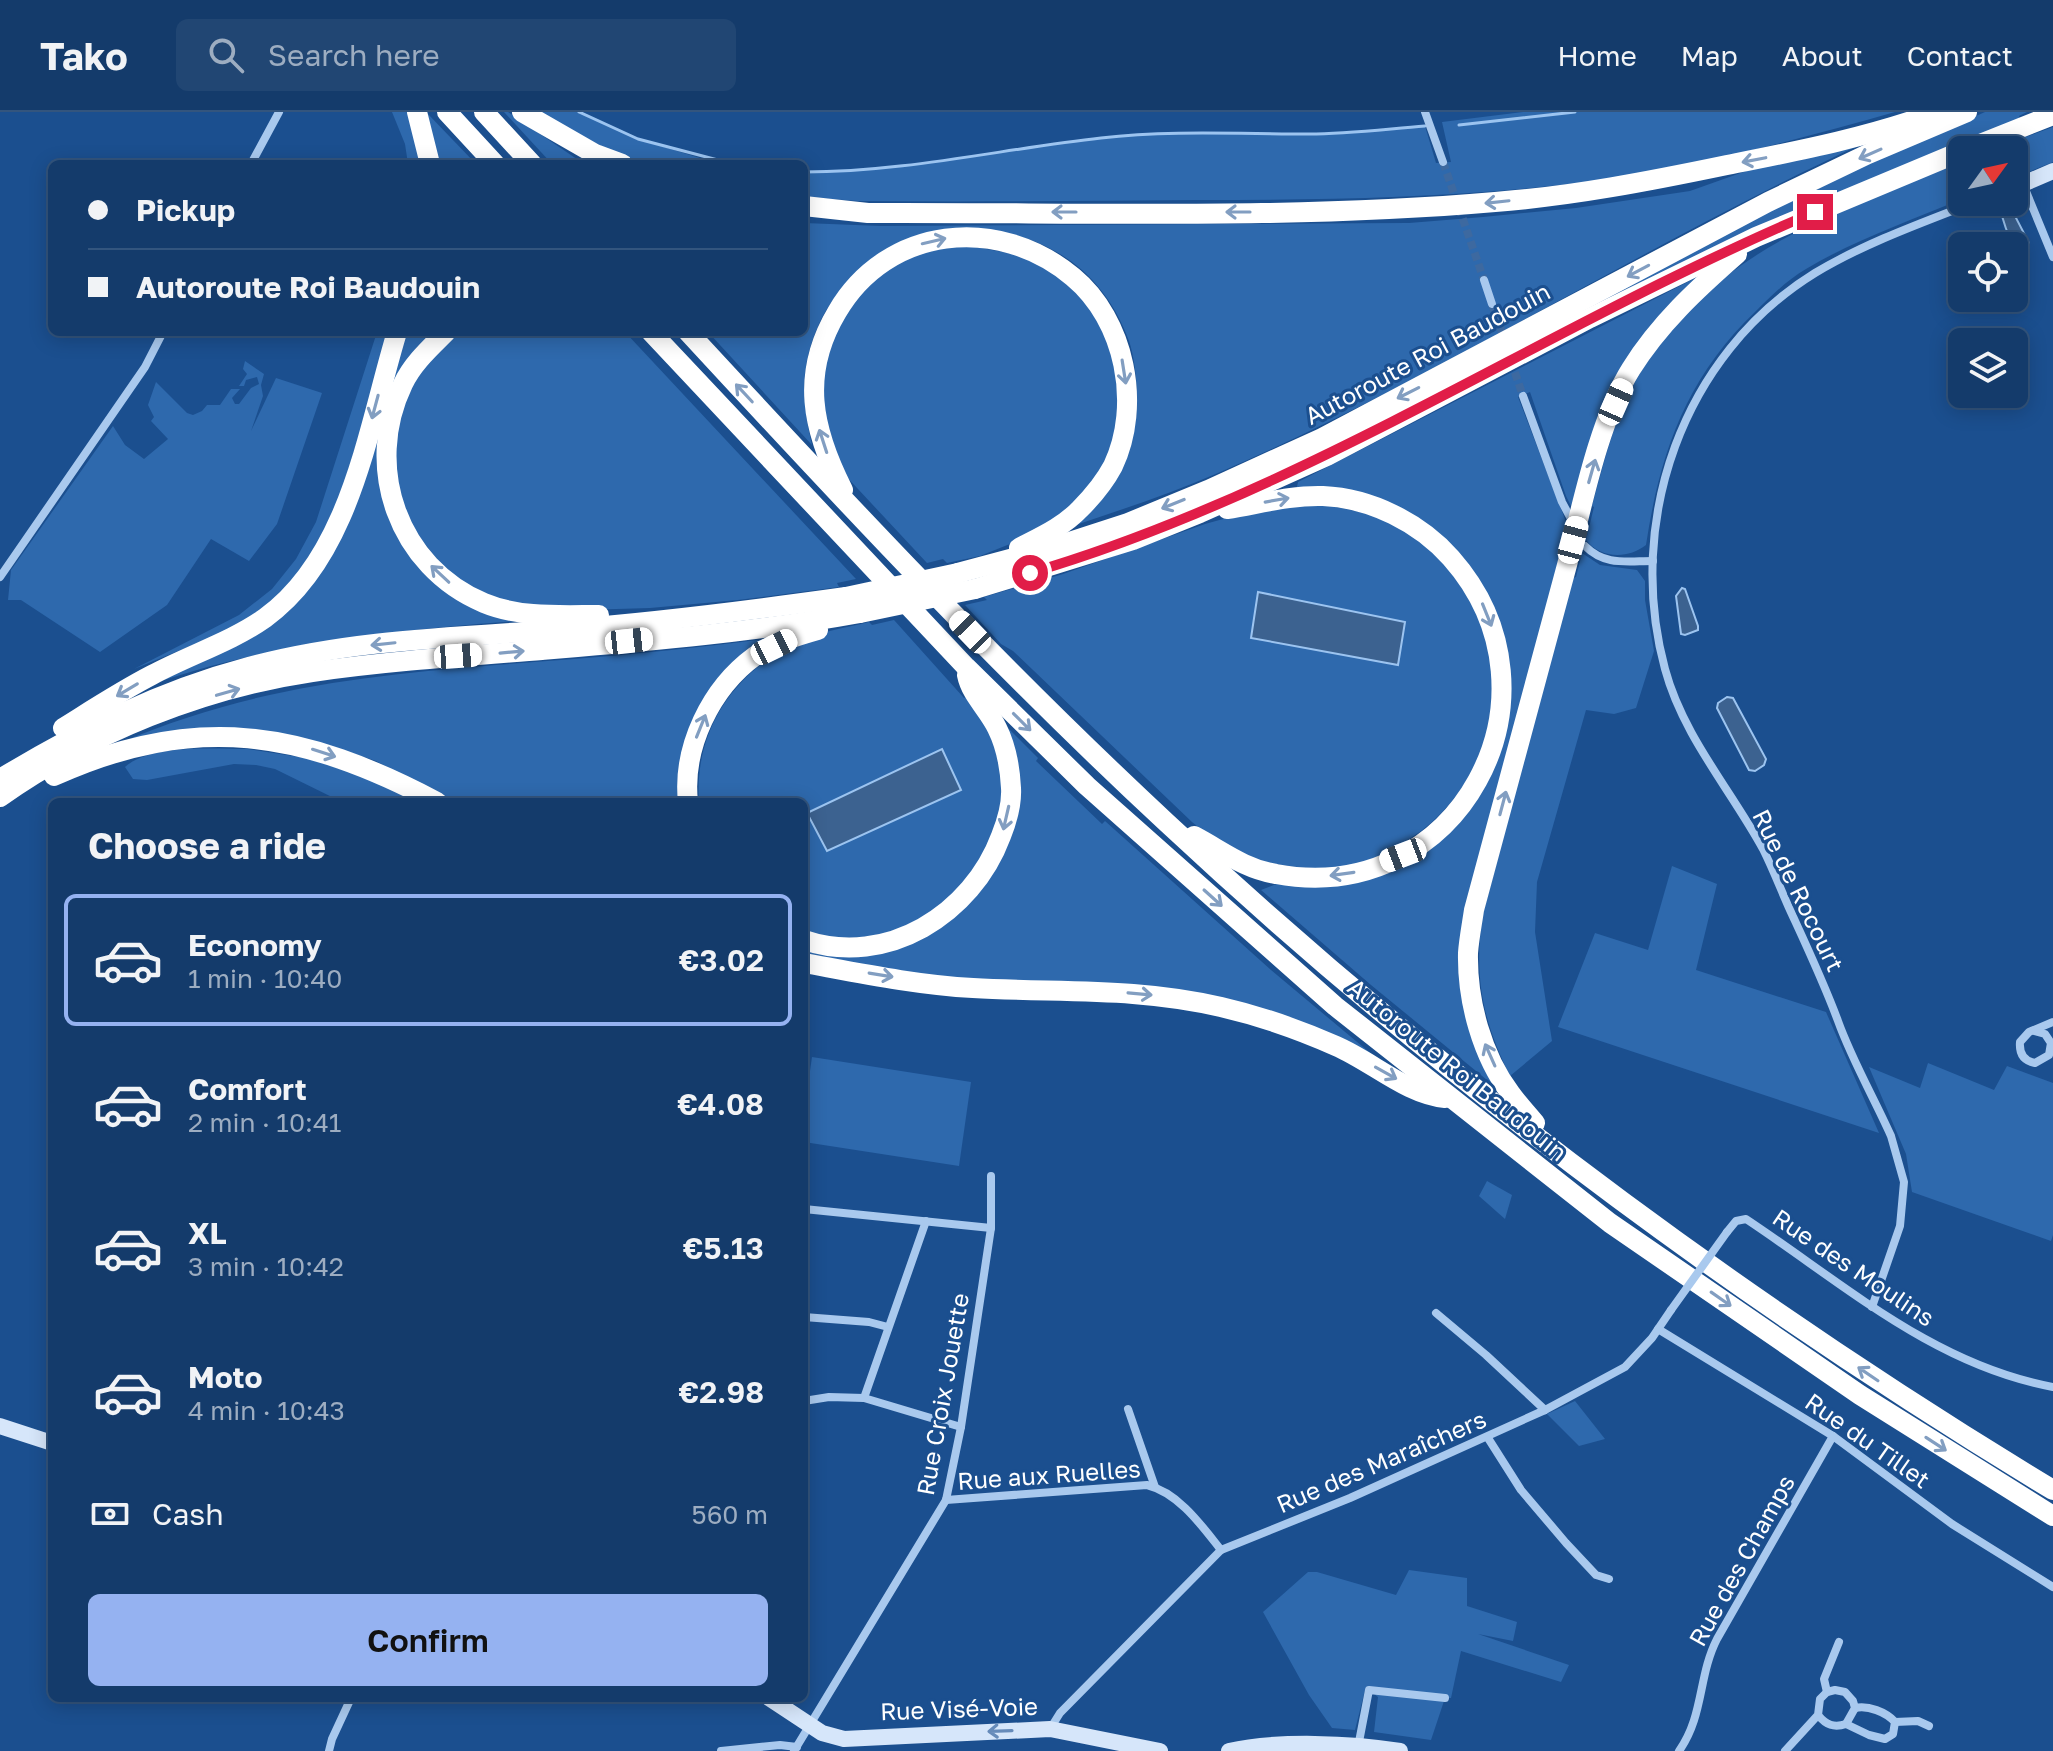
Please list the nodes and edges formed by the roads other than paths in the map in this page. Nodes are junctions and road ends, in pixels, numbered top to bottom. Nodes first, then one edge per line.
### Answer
1 (279, 112) edge
2 (417, 112) edge
3 (447, 112) edge
4 (484, 112) edge
5 (522, 112) edge
6 (1425, 112) edge
7 (1937, 112) edge
8 (1957, 113) edge
9 (2053, 115) edge
10 (2001, 136) edge
11 (1948, 158) edge
12 (253, 160) edge
13 (429, 160) edge
14 (491, 160) edge
15 (528, 160) edge
16 (611, 160) edge
17 (1443, 162) tunnel mouth
18 (2053, 171) edge
19 (2028, 181) edge
20 (808, 206) edge
21 (2028, 206) edge
22 (1948, 213) edge
23 (1756, 237) junction
24 (2053, 257) edge
25 (1484, 280) tunnel mouth
26 (1492, 304) tunnel mouth
27 (161, 336) edge
28 (396, 336) edge
29 (442, 336) edge
30 (654, 336) edge
31 (692, 336) edge
32 (1523, 396) tunnel mouth
33 (854, 512) junction
34 (1200, 513) junction
35 (1571, 519) dead end
36 (1585, 546) dead end
37 (1653, 561) junction
38 (983, 566) junction
39 (0, 577) edge
40 (833, 618) junction
41 (646, 622) junction
42 (966, 667) junction
43 (0, 770) edge
44 (2, 790) edge
45 (429, 798) edge
46 (688, 798) edge
47 (1165, 822) junction
48 (808, 941) edge
49 (808, 964) edge
50 (2053, 1022) edge
51 (2034, 1031) dead end
52 (1450, 1098) junction
53 (1547, 1144) junction
54 (991, 1176) dead end
55 (808, 1209) edge
56 (926, 1221) junction
57 (991, 1228) junction
58 (1727, 1232) joint
59 (1872, 1307) junction
60 (1436, 1313) dead end
61 (808, 1317) edge
62 (888, 1327) junction
63 (1658, 1329) junction
64 (2053, 1387) edge
65 (864, 1398) junction
66 (808, 1400) edge
67 (1128, 1409) dead end
68 (1545, 1410) junction
69 (0, 1426) edge
70 (961, 1427) junction
71 (1833, 1436) junction
72 (1488, 1438) junction
73 (48, 1442) edge
74 (1155, 1487) junction
75 (2053, 1490) edge
76 (946, 1500) junction
77 (2053, 1516) edge
78 (1221, 1550) junction
79 (1609, 1579) dead end
80 (2053, 1587) edge
81 (1839, 1642) dead end
82 (1827, 1692) junction
83 (1445, 1698) dead end
84 (349, 1702) edge
85 (775, 1702) edge
86 (1855, 1708) junction
87 (1818, 1715) junction
88 (1895, 1722) junction
89 (1846, 1724) junction
90 (810, 1726) junction
91 (1929, 1726) dead end
92 (1050, 1729) junction
93 (847, 1745) edge
94 (1358, 1747) junction
95 (795, 1749) edge
96 (329, 1751) edge
97 (721, 1751) edge
98 (1160, 1751) edge
99 (1229, 1751) edge
100 (1400, 1751) edge
101 (1679, 1751) edge
102 (1785, 1751) edge

1 - 12 street
2 - 13 highway
3 - 14 highway
4 - 15 highway
5 - 16 highway
6 - 17 street
7 -> 20 highway
8 -> 38 highway, Autoroute Roi Baudouin
9 - 10 highway
11 - 23 highway
18 - 19 street
21 - 24 street
22 - 37 street, Rue de Rocourt
23 - 34 highway
53 -> 23 highway
25 - 26 street
27 - 39 street
28 -> 43 highway
41 -> 29 highway
30 - 42 highway, Autoroute Roi Baudouin
33 -> 31 highway
32 - 35 street
33 -> 38 highway
33 - 47 highway
34 - 40 highway, bridge
34 -> 47 highway
36 - 37 street
37 - 59 street, Rue de Rocourt
38 - 41 highway, Autoroute Roi Baudouin, bridge
44 -> 40 highway
46 -> 40 highway
41 -> 44 highway
42 -> 48 highway
42 -> 52 highway, Autoroute Roi Baudouin
44 -> 45 highway
47 - 53 highway, Autoroute Roi Baudouin
49 -> 52 highway
50 - 51 street
52 -> 77 highway, Autoroute Roi Baudouin
75 -> 53 highway, Autoroute Roi Baudouin
54 - 57 street, Rue Croix Jouette
55 - 56 street
56 - 57 street
56 - 62 street
57 - 70 street, Rue Croix Jouette
58 - 59 street, Rue des Moulins
58 - 63 street, Rue des Maraîchers, bridge
59 - 64 street, Rue des Moulins
60 - 68 street
61 - 62 street
62 - 65 street
63 - 68 street, Rue des Maraîchers
63 - 71 street, Rue du Tillet
65 - 66 street
65 - 70 street
67 - 74 street, Rue aux Ruelles
68 - 72 street, Rue des Maraîchers
69 - 73 street
70 - 76 street, Rue Croix Jouette
71 - 80 street, Rue du Tillet
71 - 101 street, Rue des Champs
72 - 78 street, Rue des Maraîchers
72 - 79 street
74 - 76 street, Rue aux Ruelles
74 - 78 street, Rue aux Ruelles
76 - 90 street, Rue Croix Jouette
78 - 92 street, Rue des Maraîchers
81 - 82 street
82 - 86 street
82 - 87 street
83 - 94 street
84 - 96 street
85 - 90 street, Rue Visé-Voie
86 - 88 street
86 - 89 street
87 - 89 street
87 - 102 street
88 - 89 street
88 - 91 street
90 - 93 street, Rue Visé-Voie
90 - 95 street, Rue Croix Jouette
92 -> 93 street, Rue Visé-Voie
92 - 98 street, Rue Visé-Voie
94 - 99 street
94 - 100 street
95 - 97 street

